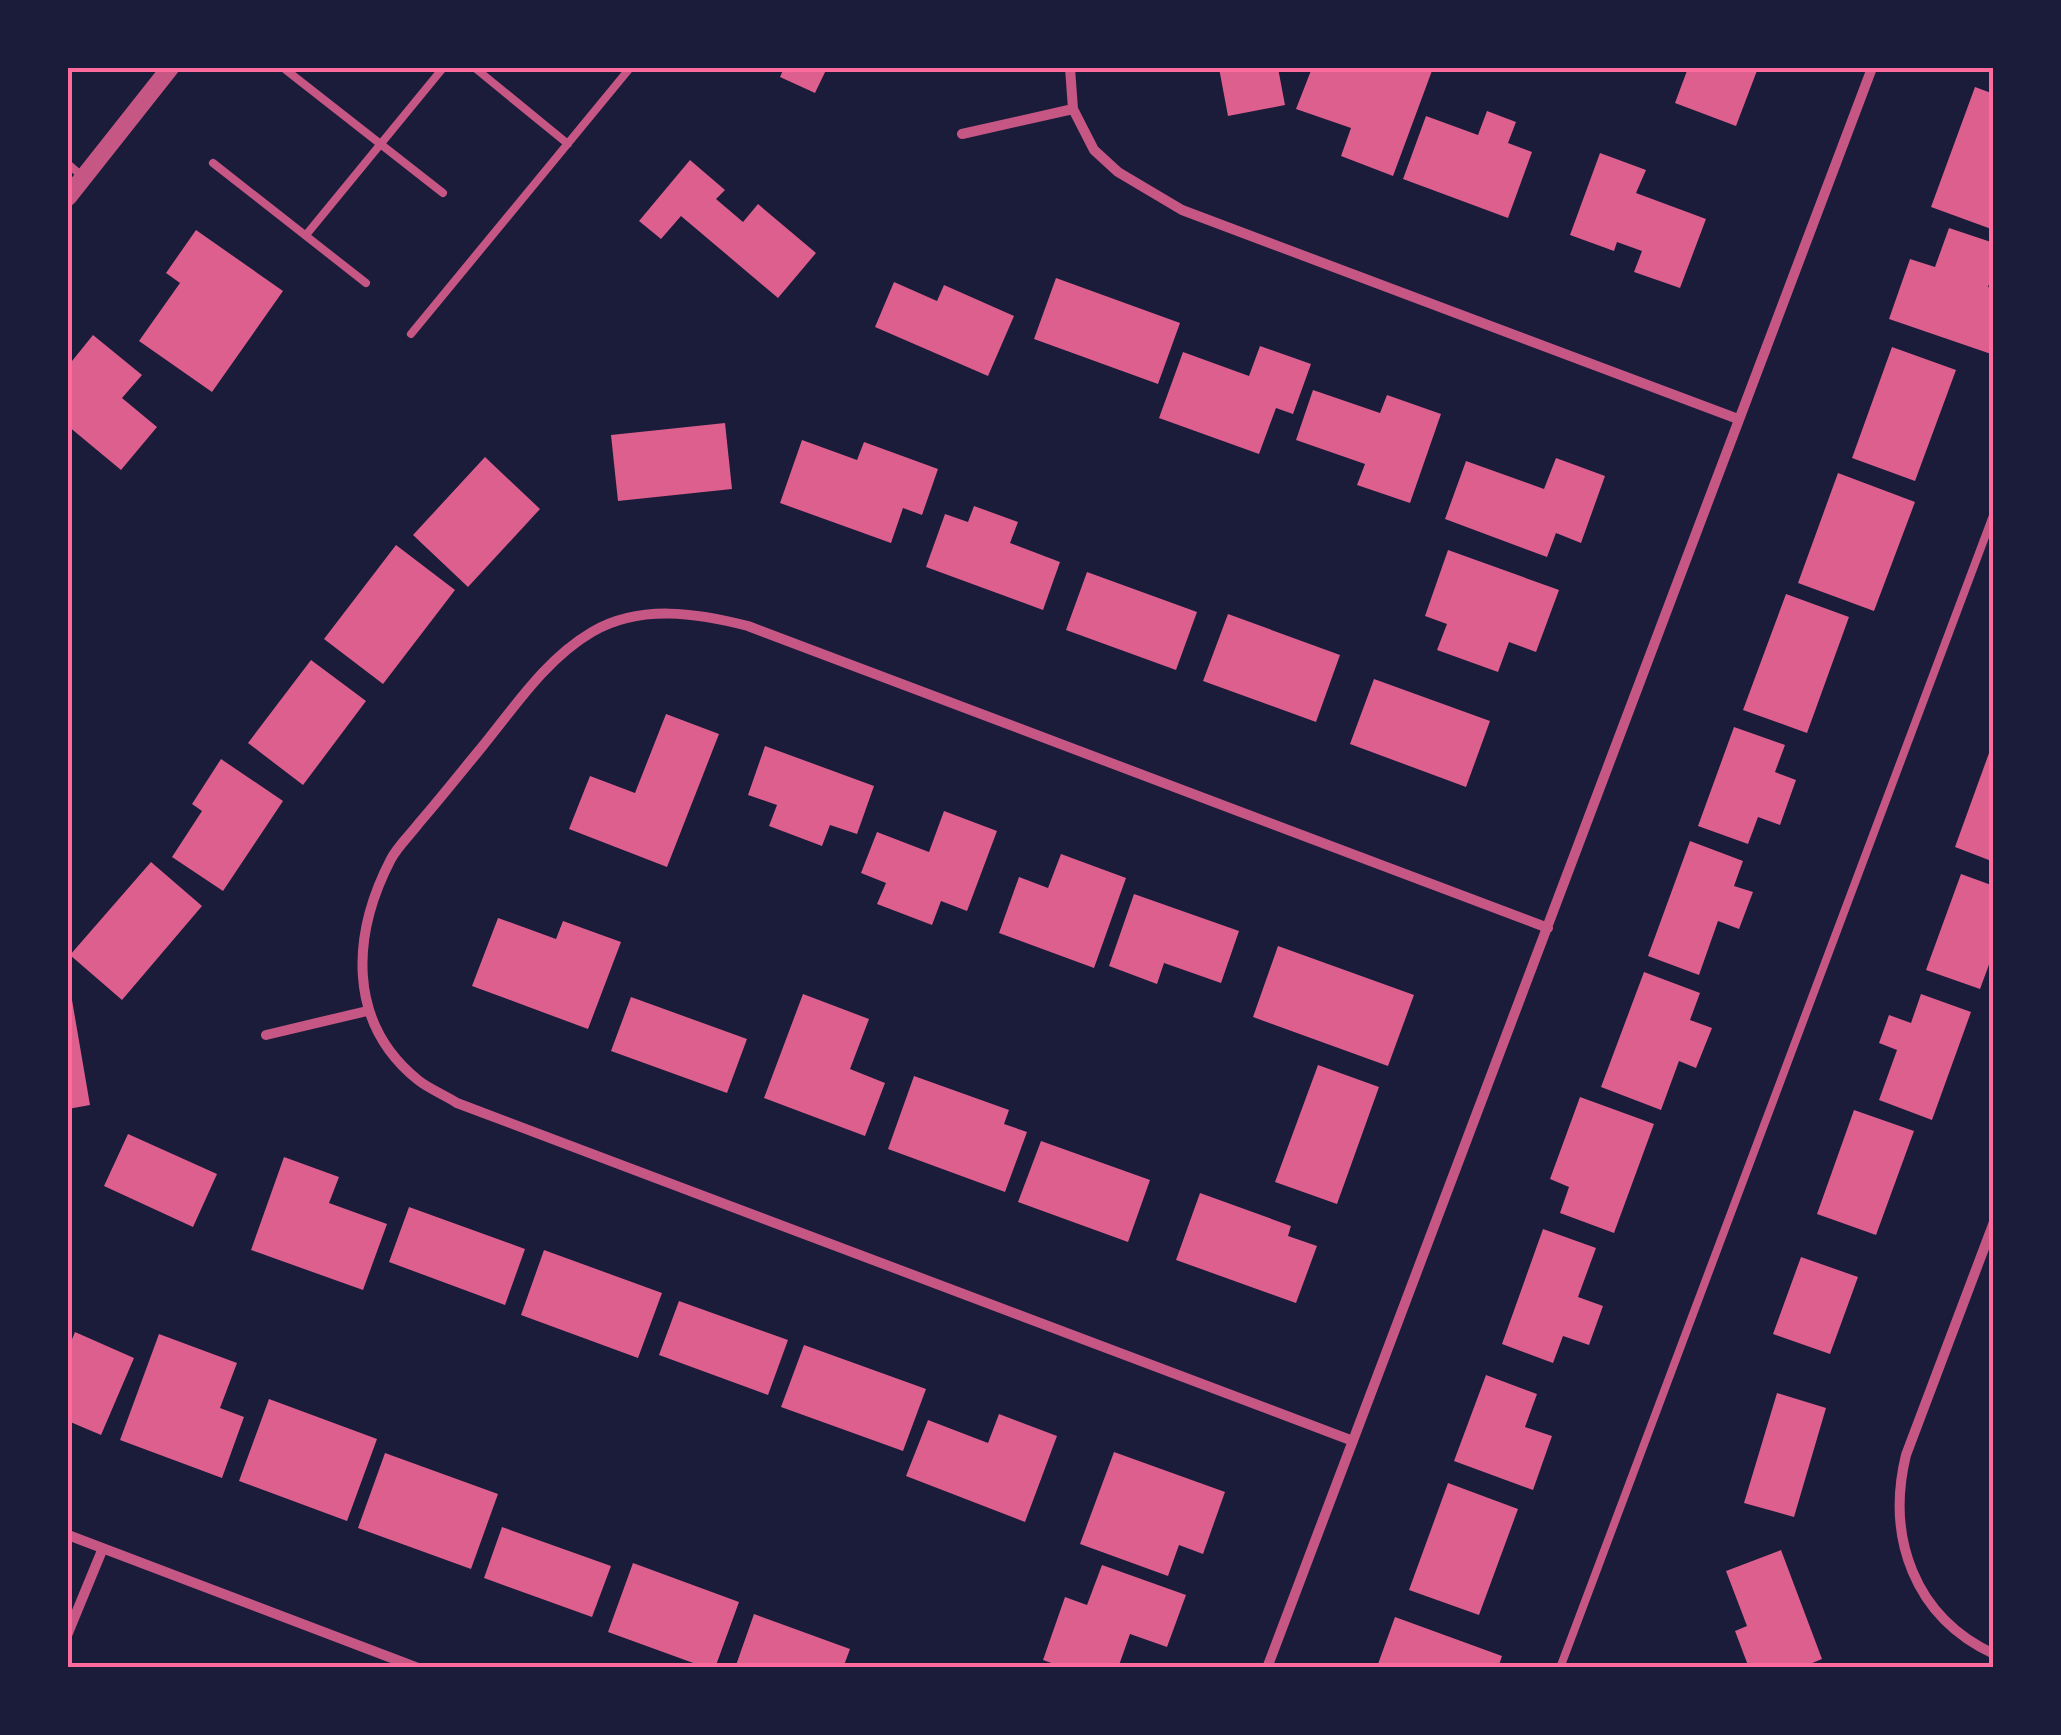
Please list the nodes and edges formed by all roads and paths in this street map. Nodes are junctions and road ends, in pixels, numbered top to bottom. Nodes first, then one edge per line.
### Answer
1 (170, 68) edge
2 (443, 68) edge
3 (475, 68) edge
4 (630, 68) edge
5 (1070, 68) edge
6 (1872, 68) edge
7 (286, 70) edge
8 (1073, 108) junction
9 (962, 134) dead end
10 (380, 143) junction
11 (568, 144) junction
12 (213, 163) dead end
13 (68, 164) edge
14 (83, 177) junction
15 (442, 194) dead end
16 (68, 197) edge
17 (306, 235) junction
18 (366, 283) dead end
19 (410, 334) dead end
20 (1738, 419) junction
21 (1994, 513) edge
22 (1548, 928) junction
23 (367, 1011) junction
24 (266, 1035) dead end
25 (1994, 1222) edge
26 (1353, 1441) junction
27 (68, 1535) edge
28 (103, 1548) junction
29 (68, 1633) edge
30 (1994, 1654) edge
31 (418, 1668) edge
32 (1268, 1668) edge
33 (1560, 1668) edge

1 - 14 street
2 - 10 lane
3 - 11 lane
4 - 11 lane
5 - 8 street
6 - 20 street
7 - 10 lane
8 - 9 street
8 - 20 street
10 - 15 lane
10 - 17 lane
11 - 19 lane
12 - 17 lane
13 - 14 lane
14 - 16 street
17 - 18 lane
20 - 22 street
21 - 33 lane
22 - 23 street
22 - 26 street
23 - 24 street
23 - 26 street
25 - 30 street
26 - 32 street
27 - 28 street
28 - 29 street
28 - 31 street

